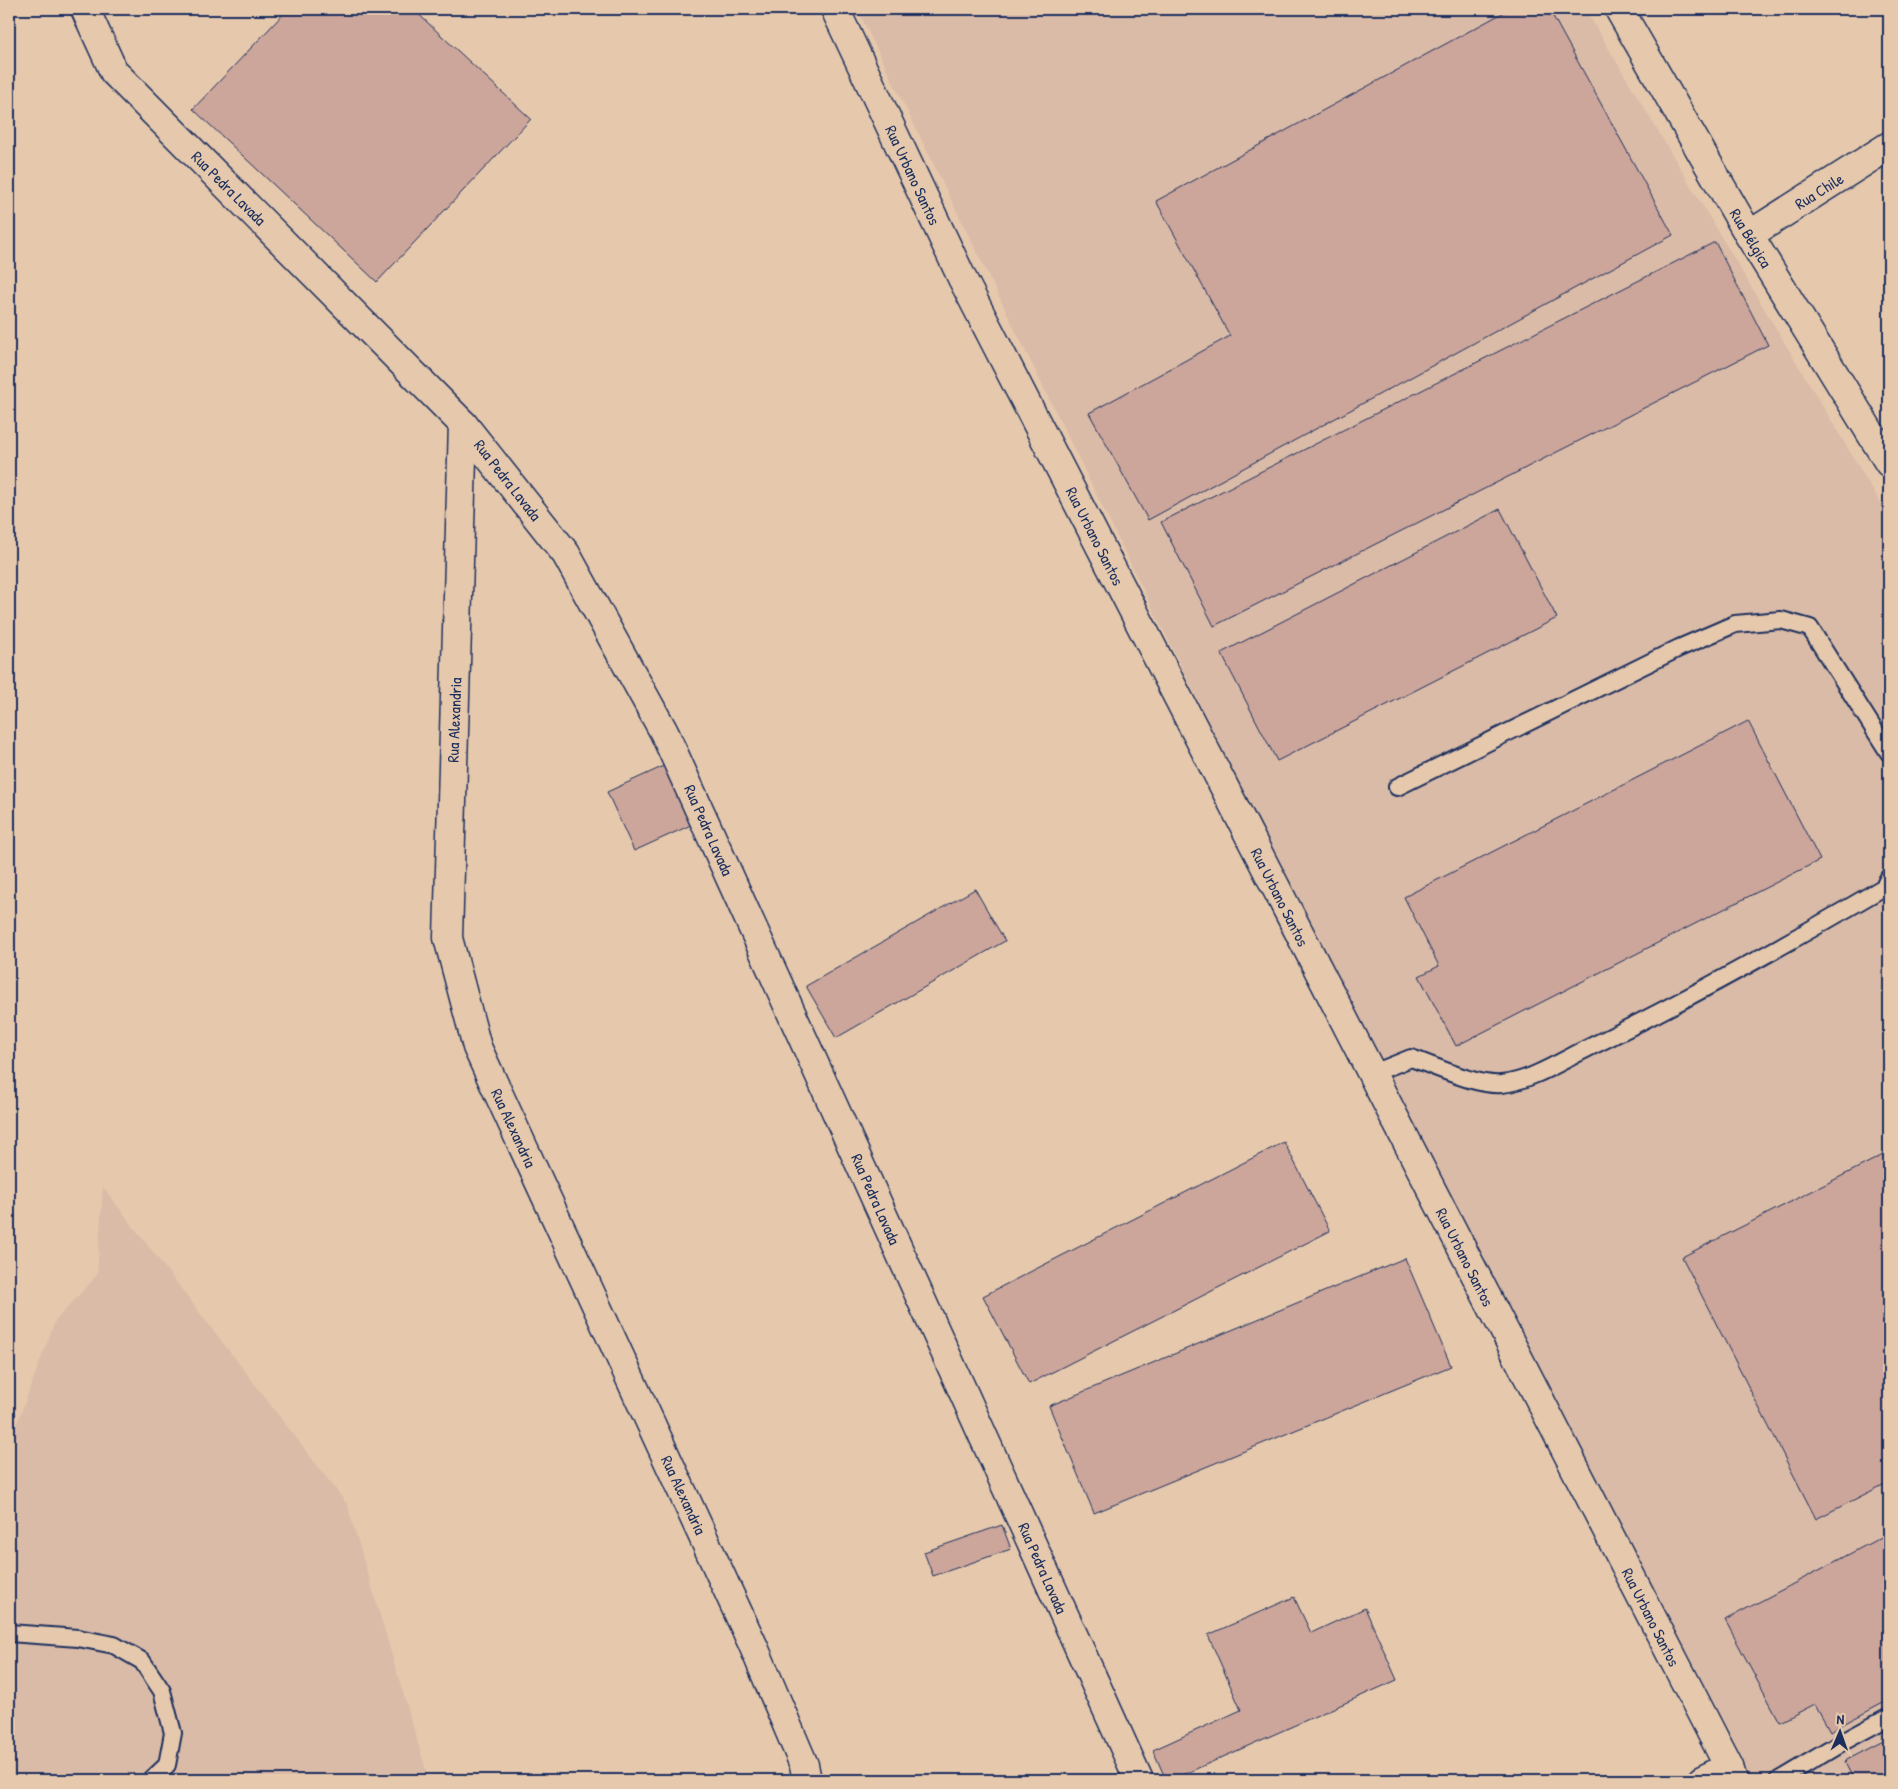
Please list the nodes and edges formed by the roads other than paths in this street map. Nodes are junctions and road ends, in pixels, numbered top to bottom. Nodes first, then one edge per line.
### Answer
1 (85, 9) edge
2 (835, 9) edge
3 (1619, 9) edge
4 (1889, 146) edge
5 (1749, 235) junction
6 (464, 424) junction
7 (1889, 463) edge
8 (1889, 752) edge
9 (1397, 787) dead end
10 (1889, 877) edge
11 (1372, 1074) junction
12 (9, 1633) edge
13 (1889, 1718) edge
14 (1731, 1774) edge
15 (151, 1780) edge
16 (807, 1780) edge
17 (1139, 1780) edge
18 (1702, 1780) edge
19 (1779, 1780) edge

1 - 6 street, Rua Pedra Lavada
2 - 11 street, Rua Urbano Santos
3 - 5 street, Rua Bélgica
4 - 5 street, Rua Chile
5 - 7 street, Rua Bélgica
6 - 16 street, Rua Alexandria
6 - 17 street, Rua Pedra Lavada
8 - 9 lane
10 - 11 lane
11 - 14 street, Rua Urbano Santos
12 - 15 lane
13 - 19 lane
14 - 18 street

